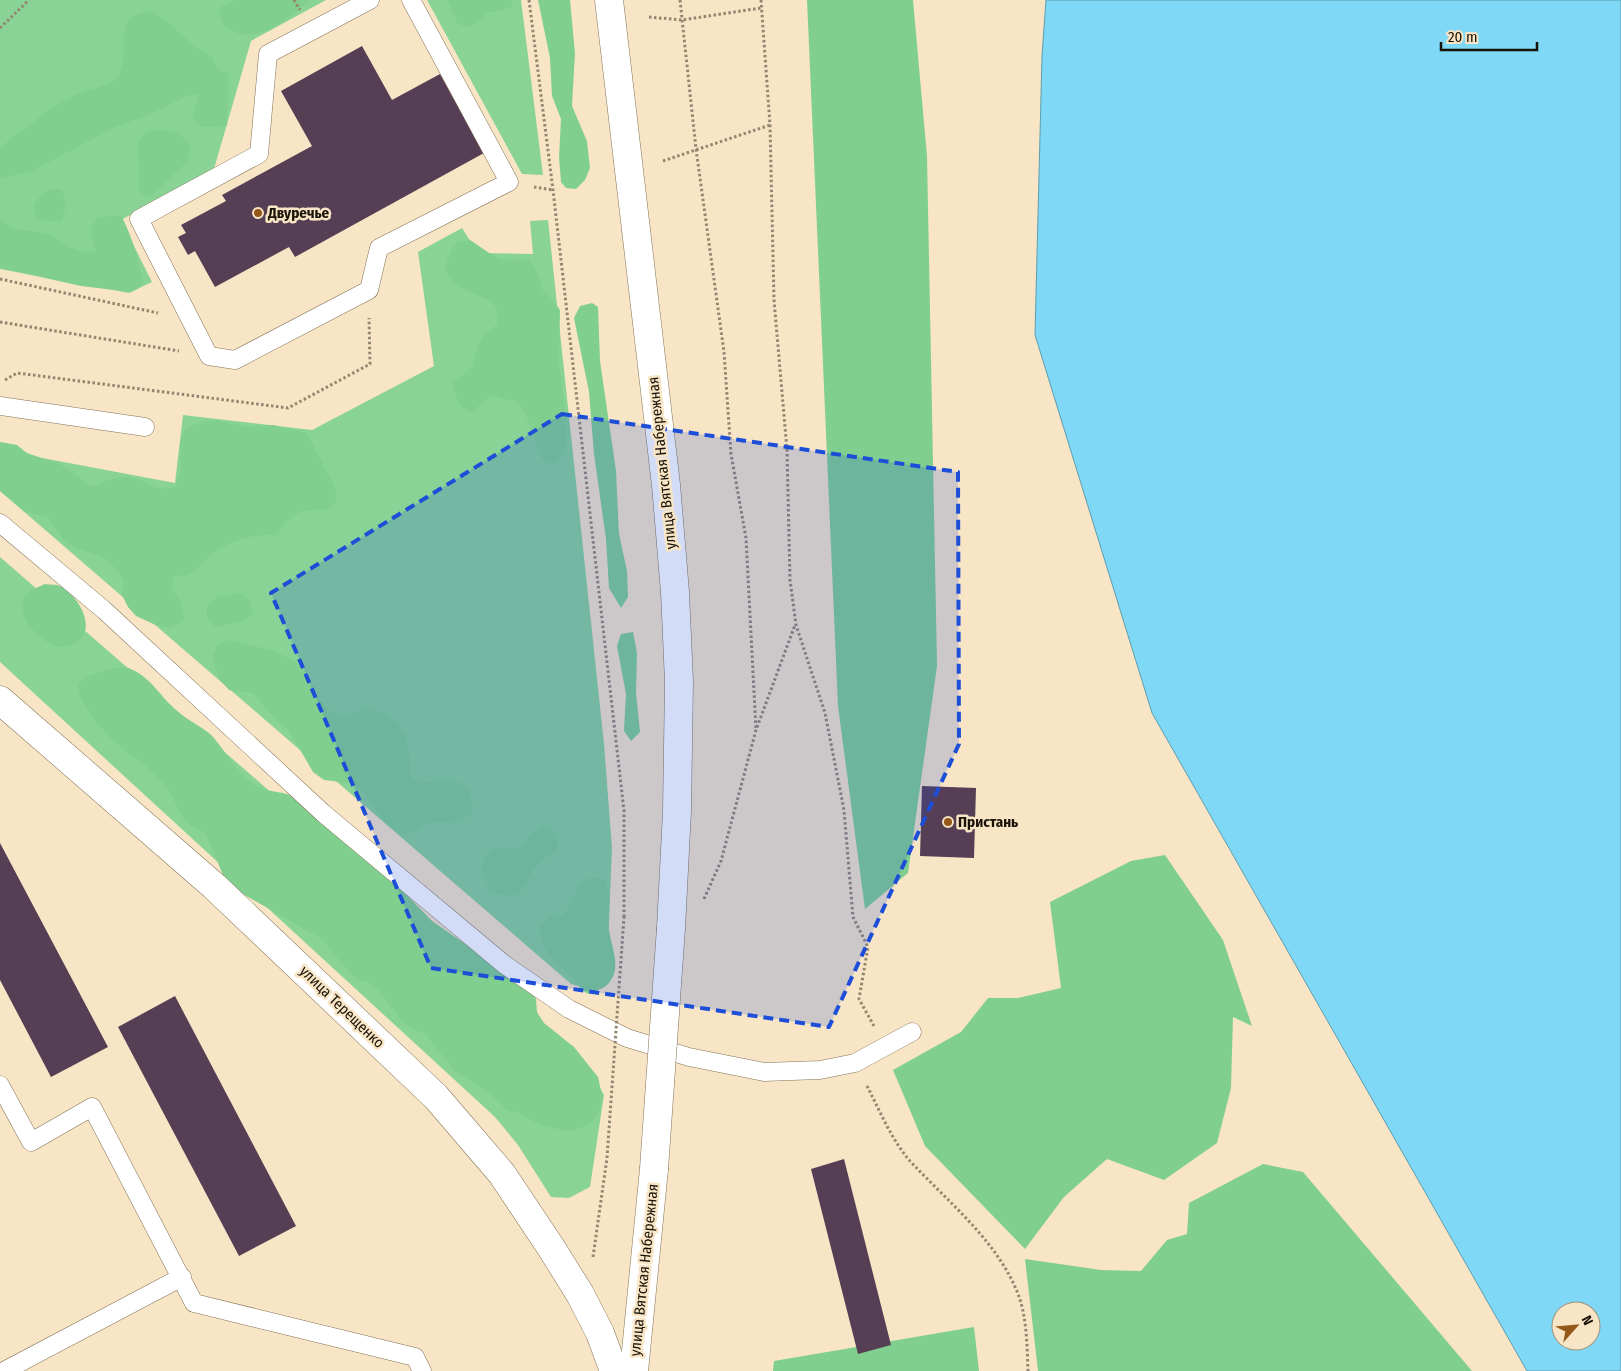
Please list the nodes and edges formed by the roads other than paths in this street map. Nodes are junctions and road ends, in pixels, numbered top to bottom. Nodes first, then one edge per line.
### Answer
1 (370, 0) edge
2 (412, 0) edge
3 (609, 0) edge
4 (0, 406) edge
5 (145, 426) dead end
6 (0, 523) edge
7 (0, 700) edge
8 (912, 1032) dead end
9 (0, 1085) edge
10 (182, 1276) junction
11 (4, 1371) edge
12 (422, 1371) edge
13 (614, 1371) edge
14 (634, 1371) edge

1 - 2 lane
3 - 14 street, улица Вятская Набережная, bridge
4 - 5 lane
6 - 8 lane
7 - 13 street, улица Терещенко
9 - 10 lane
10 - 11 lane
10 - 12 lane

